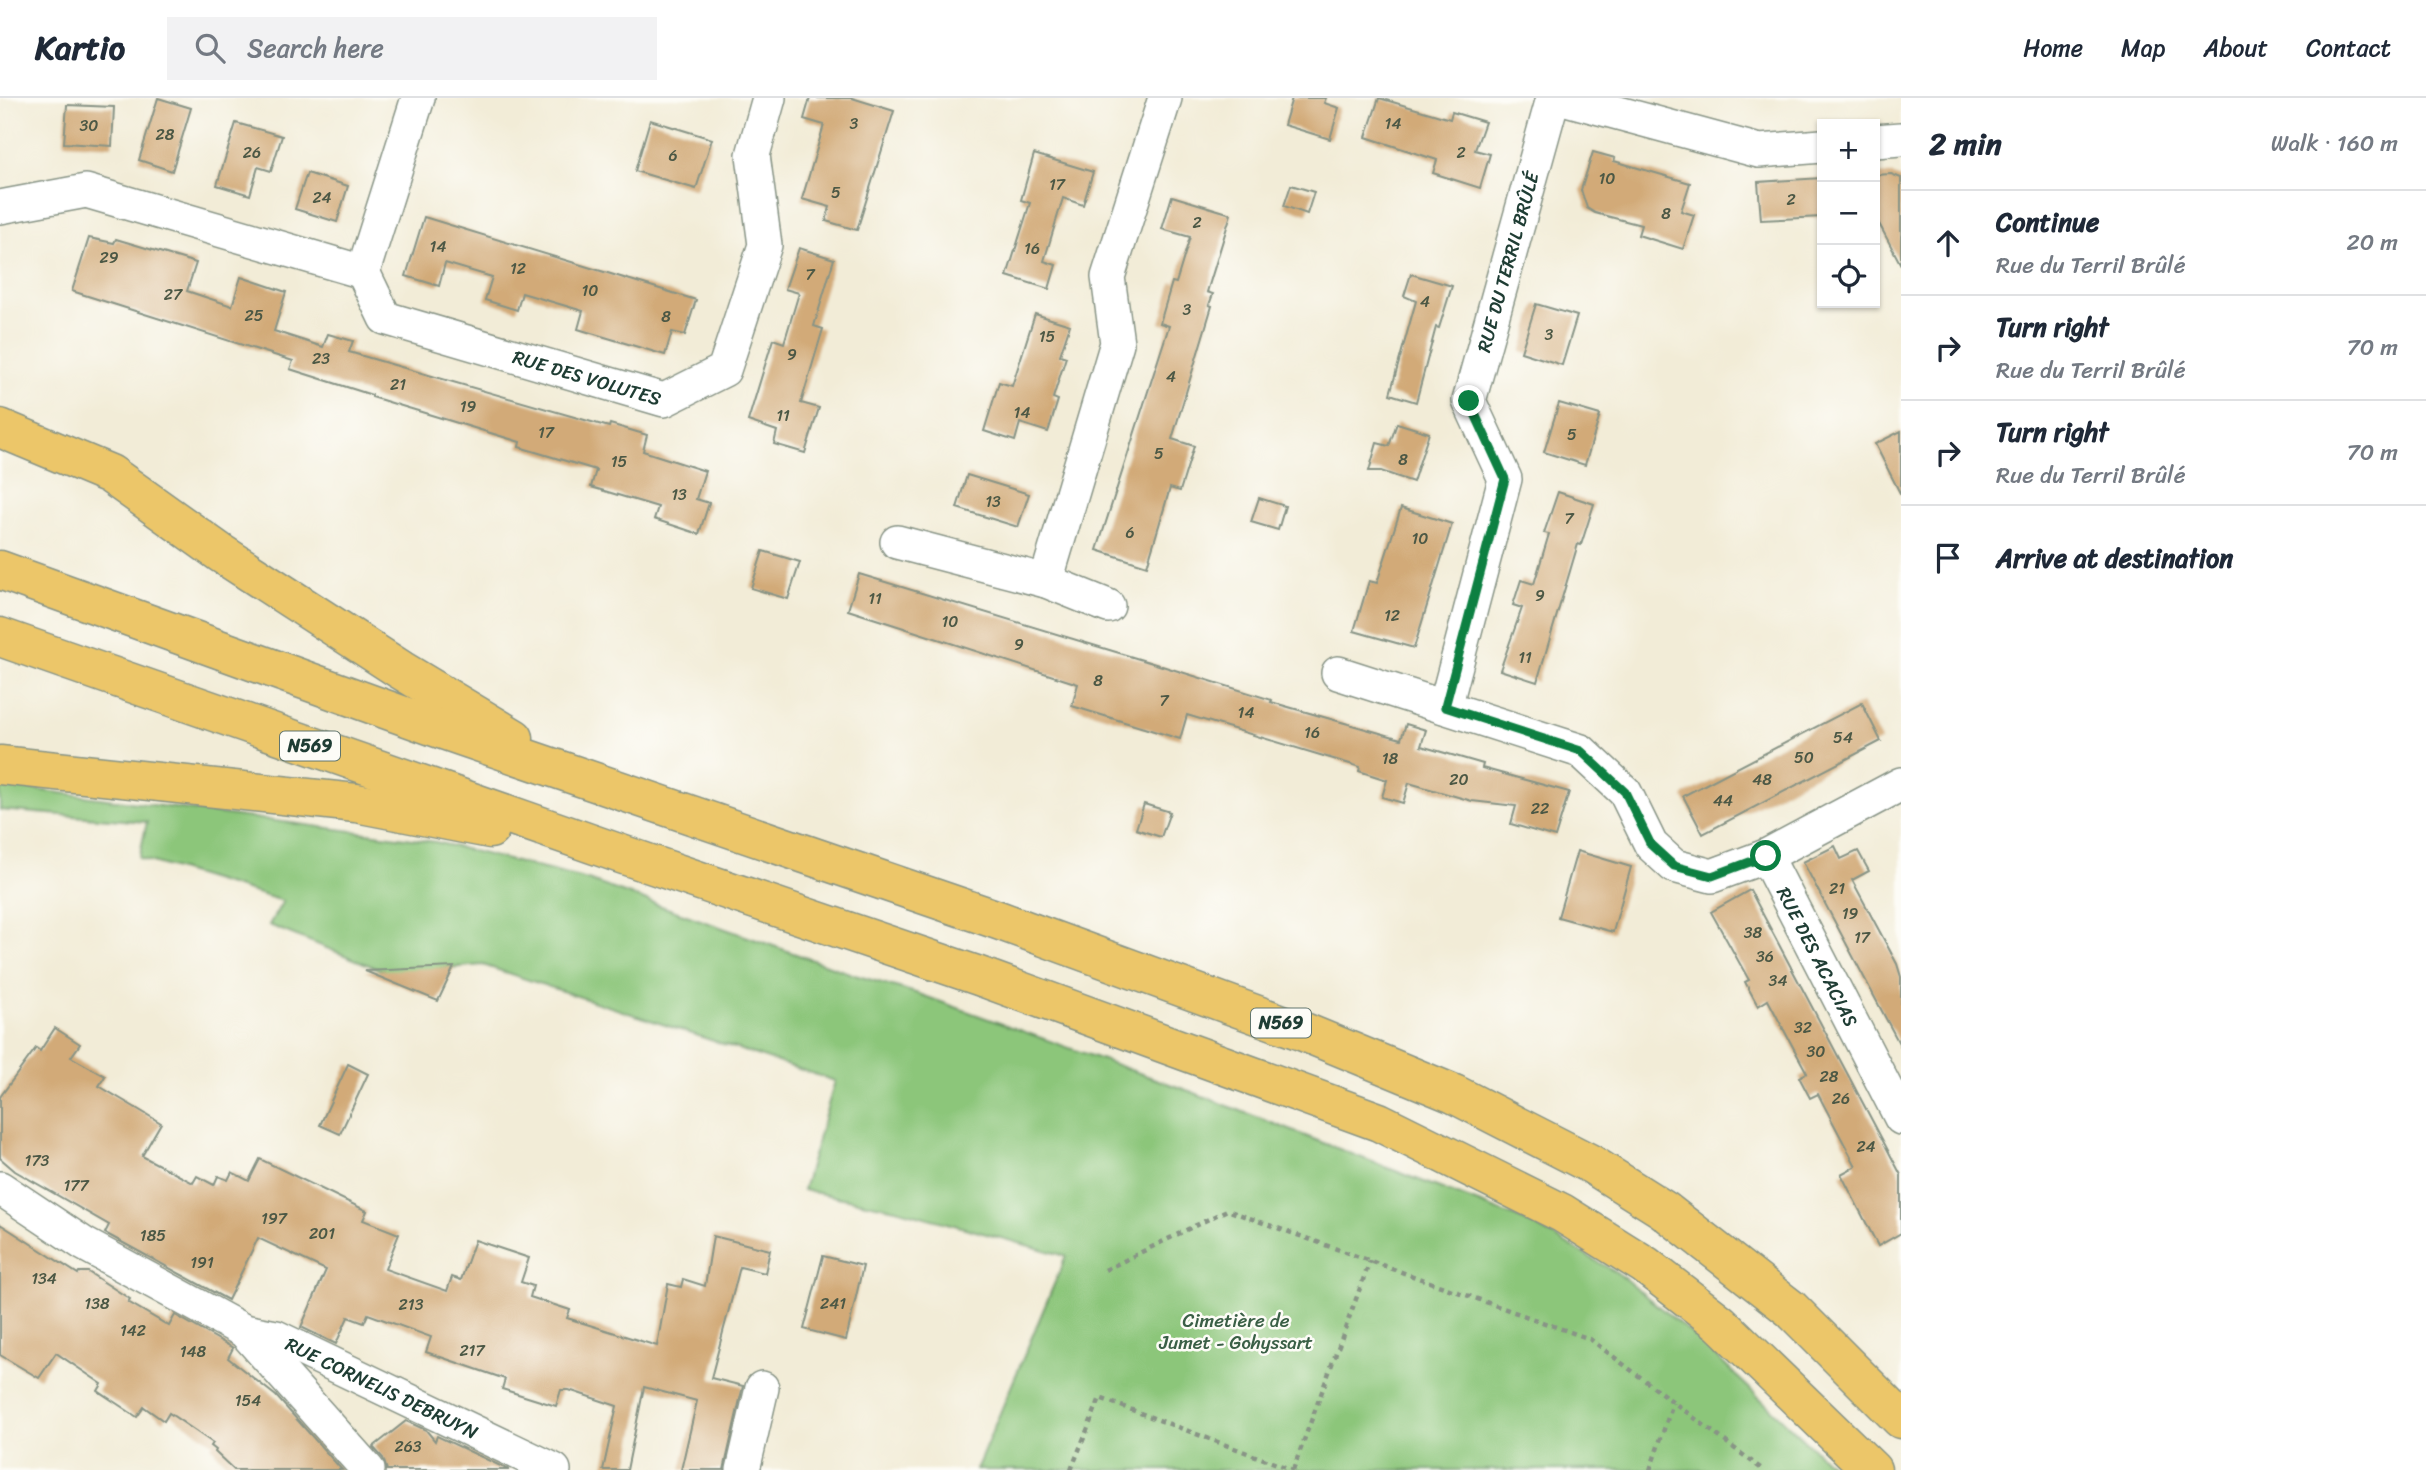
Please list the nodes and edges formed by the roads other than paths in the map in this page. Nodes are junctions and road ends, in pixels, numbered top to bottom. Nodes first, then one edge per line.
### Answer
1 (418, 98) edge
2 (769, 98) edge
3 (1165, 98) edge
4 (1553, 98) edge
5 (1563, 98) edge
6 (1901, 139) edge
7 (1880, 141) edge
8 (1817, 146) edge
9 (0, 207) edge
10 (363, 272) junction
11 (0, 428) edge
12 (897, 542) dead end
13 (0, 570) edge
14 (1046, 581) junction
15 (1108, 606) dead end
16 (0, 637) edge
17 (1338, 673) dead end
18 (1445, 707) junction
19 (0, 765) edge
20 (579, 777) junction
21 (1901, 784) edge
22 (621, 854) junction
23 (1766, 856) junction
24 (1901, 1118) edge
25 (0, 1188) edge
26 (244, 1332) junction
27 (762, 1388) dead end
28 (1901, 1419) edge
29 (368, 1470) edge
30 (554, 1470) edge
31 (743, 1470) edge
32 (1871, 1470) edge

1 - 10 street
2 - 10 street, RUE DES VOLUTES
3 - 14 street
4 - 18 street, RUE DU TERRIL BRÛLÉ
5 - 8 street
6 - 7 street
9 - 10 street
11 - 20 highway
12 - 14 street
13 - 20 highway, N569
14 - 15 street
16 - 22 highway, N569
17 - 18 street
18 - 23 street
19 - 22 highway
20 - 28 highway, N569
21 - 23 street
22 - 32 highway, N569
23 - 24 street, RUE DES ACACIAS
25 - 26 street, RUE CORNELIS DEBRUYN
26 - 29 street, RUE CORNELIS DEBRUYN
26 - 30 street, RUE CORNELIS DEBRUYN
27 - 31 street

